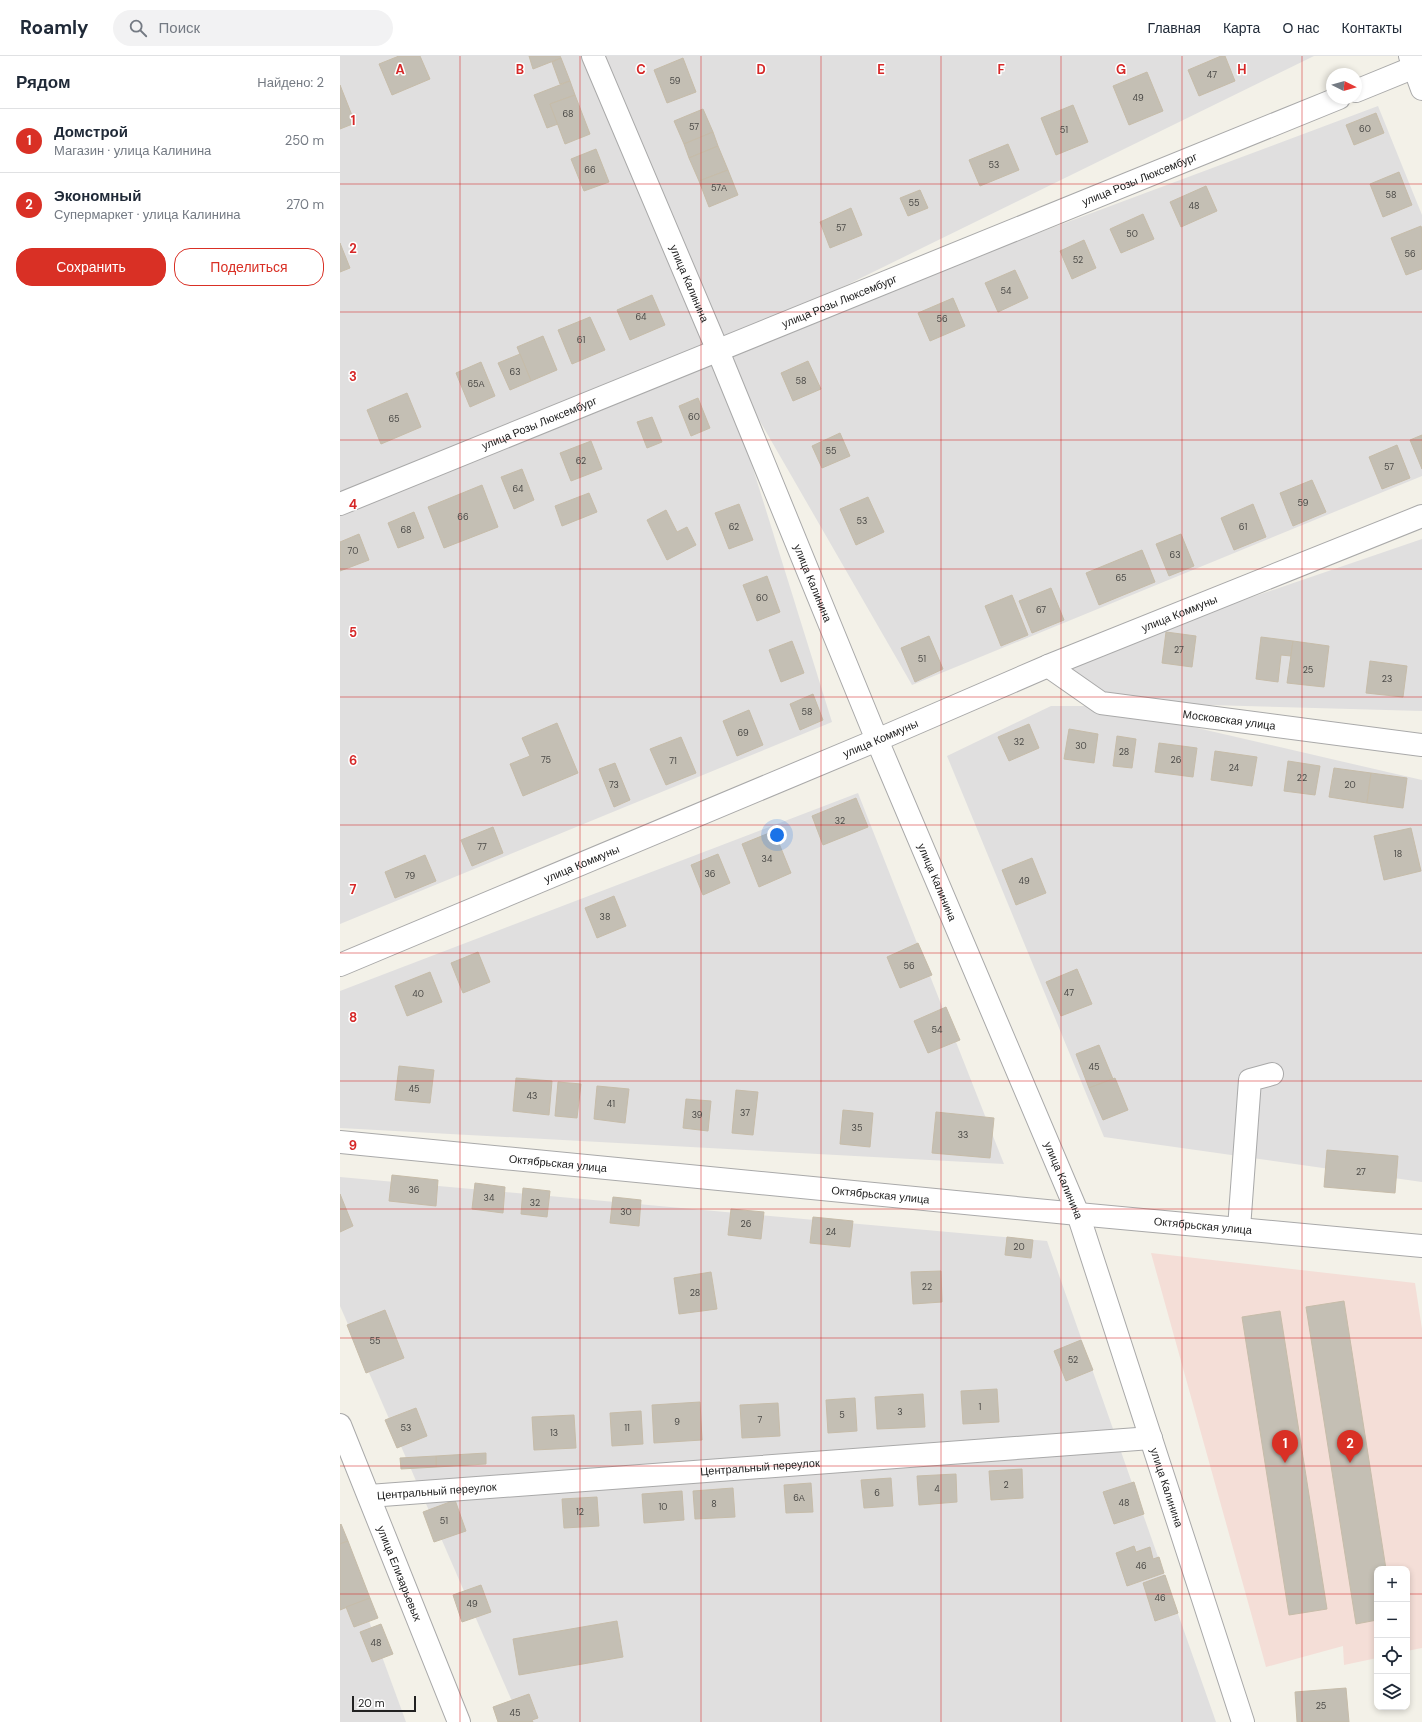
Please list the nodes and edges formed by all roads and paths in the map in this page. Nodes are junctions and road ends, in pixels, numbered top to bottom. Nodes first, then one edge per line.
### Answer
1 (593, 56) edge
2 (1416, 63) edge
3 (1362, 88) edge
4 (1422, 89) edge
5 (1326, 103) edge
6 (718, 351) junction
7 (340, 504) edge
8 (1422, 516) edge
9 (1048, 666) junction
10 (878, 740) junction
11 (1422, 745) edge
12 (340, 965) edge
13 (1272, 1074) dead end
14 (340, 1142) edge
15 (1078, 1214) junction
16 (1239, 1228) junction
17 (1422, 1246) edge
18 (340, 1424) edge
19 (1151, 1438) junction
20 (369, 1496) junction
21 (459, 1722) edge
22 (1243, 1722) edge

1 - 6 street, улица Калинина
2 - 3 street
2 - 4 street
5 - 6 street, улица Розы Люксембург
6 - 7 street, улица Розы Люксембург
6 - 10 street, улица Калинина
8 - 9 street, улица Коммуны
9 - 10 street, улица Коммуны
9 - 11 street, Московская улица
10 - 12 street, улица Коммуны
10 - 15 street, улица Калинина
13 - 16 street
14 - 15 street, Октябрьская улица
15 - 16 street, Октябрьская улица
15 - 19 street, улица Калинина
16 - 17 street, Октябрьская улица
18 - 20 street, улица Елизарьевых
19 - 20 street, Центральный переулок
19 - 22 street, улица Калинина
20 - 21 street, улица Елизарьевых

